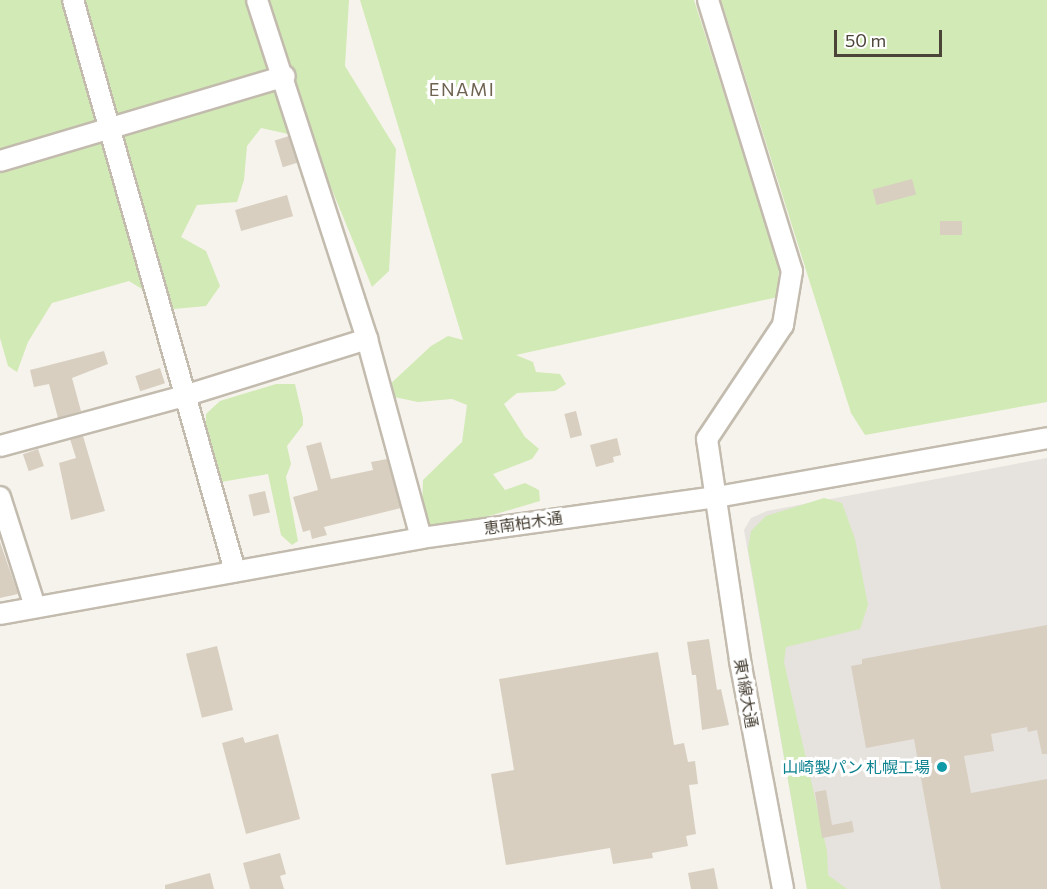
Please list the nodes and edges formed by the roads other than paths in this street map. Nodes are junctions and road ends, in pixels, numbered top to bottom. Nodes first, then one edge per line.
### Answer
1 (73, 0) edge
2 (257, 0) edge
3 (708, 0) edge
4 (285, 76) junction
5 (109, 129) junction
6 (0, 160) edge
7 (367, 339) junction
8 (184, 396) junction
9 (1047, 438) edge
10 (0, 446) edge
11 (0, 497) edge
12 (717, 497) junction
13 (421, 538) junction
14 (235, 571) junction
15 (35, 608) junction
16 (0, 614) edge
17 (783, 889) edge

1 - 5 street
2 - 4 street
3 - 12 street, 東1線大通
4 - 5 street
4 - 7 street
5 - 6 street
5 - 8 street
7 - 8 street
7 - 13 street
8 - 10 street
8 - 14 street
9 - 12 street, 恵南柏木通
11 - 15 street
12 - 13 street, 恵南柏木通
12 - 17 street, 東1線大通
13 - 14 street, 恵南柏木通
14 - 15 street, 恵南柏木通
15 - 16 street, 恵南柏木通

